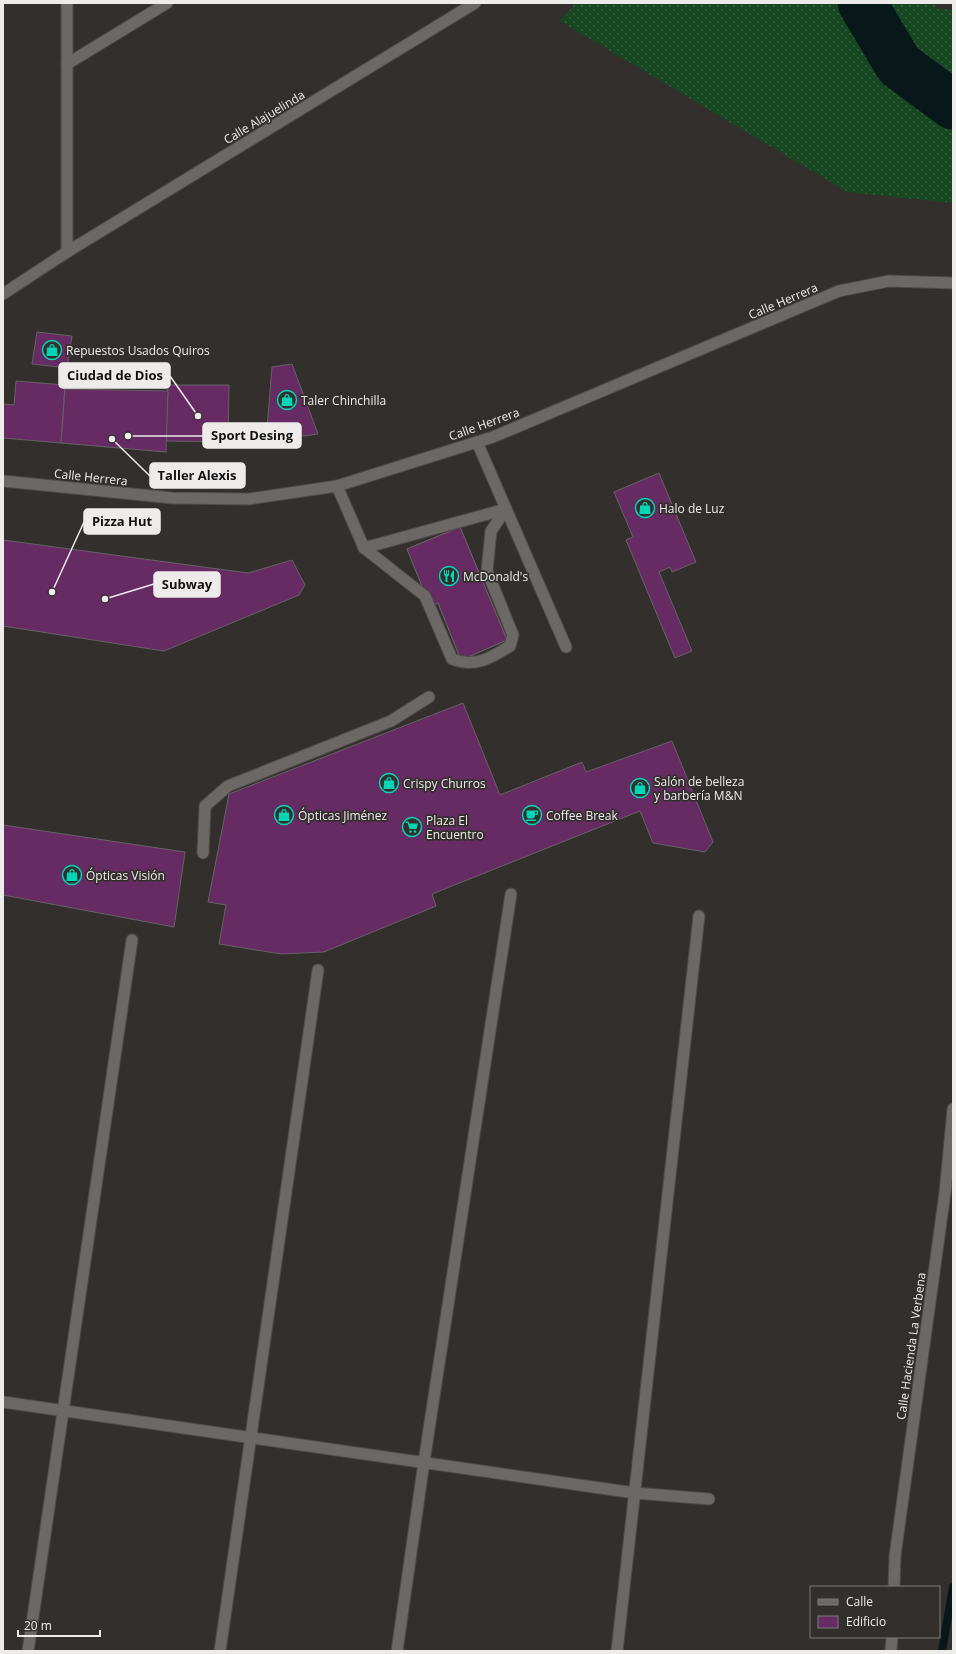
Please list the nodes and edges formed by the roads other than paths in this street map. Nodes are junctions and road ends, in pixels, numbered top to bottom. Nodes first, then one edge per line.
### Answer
1 (67, 3) edge
2 (167, 3) edge
3 (475, 3) edge
4 (67, 64) junction
5 (67, 252) junction
6 (953, 283) edge
7 (3, 294) edge
8 (477, 442) junction
9 (3, 481) edge
10 (337, 486) junction
11 (506, 509) junction
12 (364, 548) junction
13 (566, 647) dead end
14 (429, 697) dead end
15 (202, 853) dead end
16 (511, 894) dead end
17 (699, 916) dead end
18 (132, 940) dead end
19 (318, 970) dead end
20 (953, 1109) edge
21 (3, 1402) edge
22 (63, 1411) junction
23 (251, 1437) junction
24 (424, 1462) junction
25 (635, 1493) junction
26 (709, 1499) dead end
27 (894, 1586) edge
28 (892, 1638) edge
29 (28, 1651) edge
30 (220, 1651) edge
31 (397, 1651) edge
32 (617, 1651) edge
33 (892, 1651) edge

1 - 4 street
2 - 4 street
3 - 5 street, Calle Alajuelinda
4 - 5 street
5 - 7 street, Calle Alajuelinda
6 - 8 street, Calle Herrera
8 - 10 street, Calle Herrera
8 - 11 street
9 - 10 street, Calle Herrera
10 - 12 street
11 - 12 street
11 - 12 street
11 - 13 street
14 - 15 street
16 - 24 street
17 - 25 street
18 - 22 street
19 - 23 street
20 - 27 street, Calle Hacienda La Verbena
21 - 22 street
22 - 23 street
22 - 29 street
23 - 24 street
23 - 30 street
24 - 25 street
24 - 31 street
25 - 26 street
25 - 32 street
28 - 33 street

